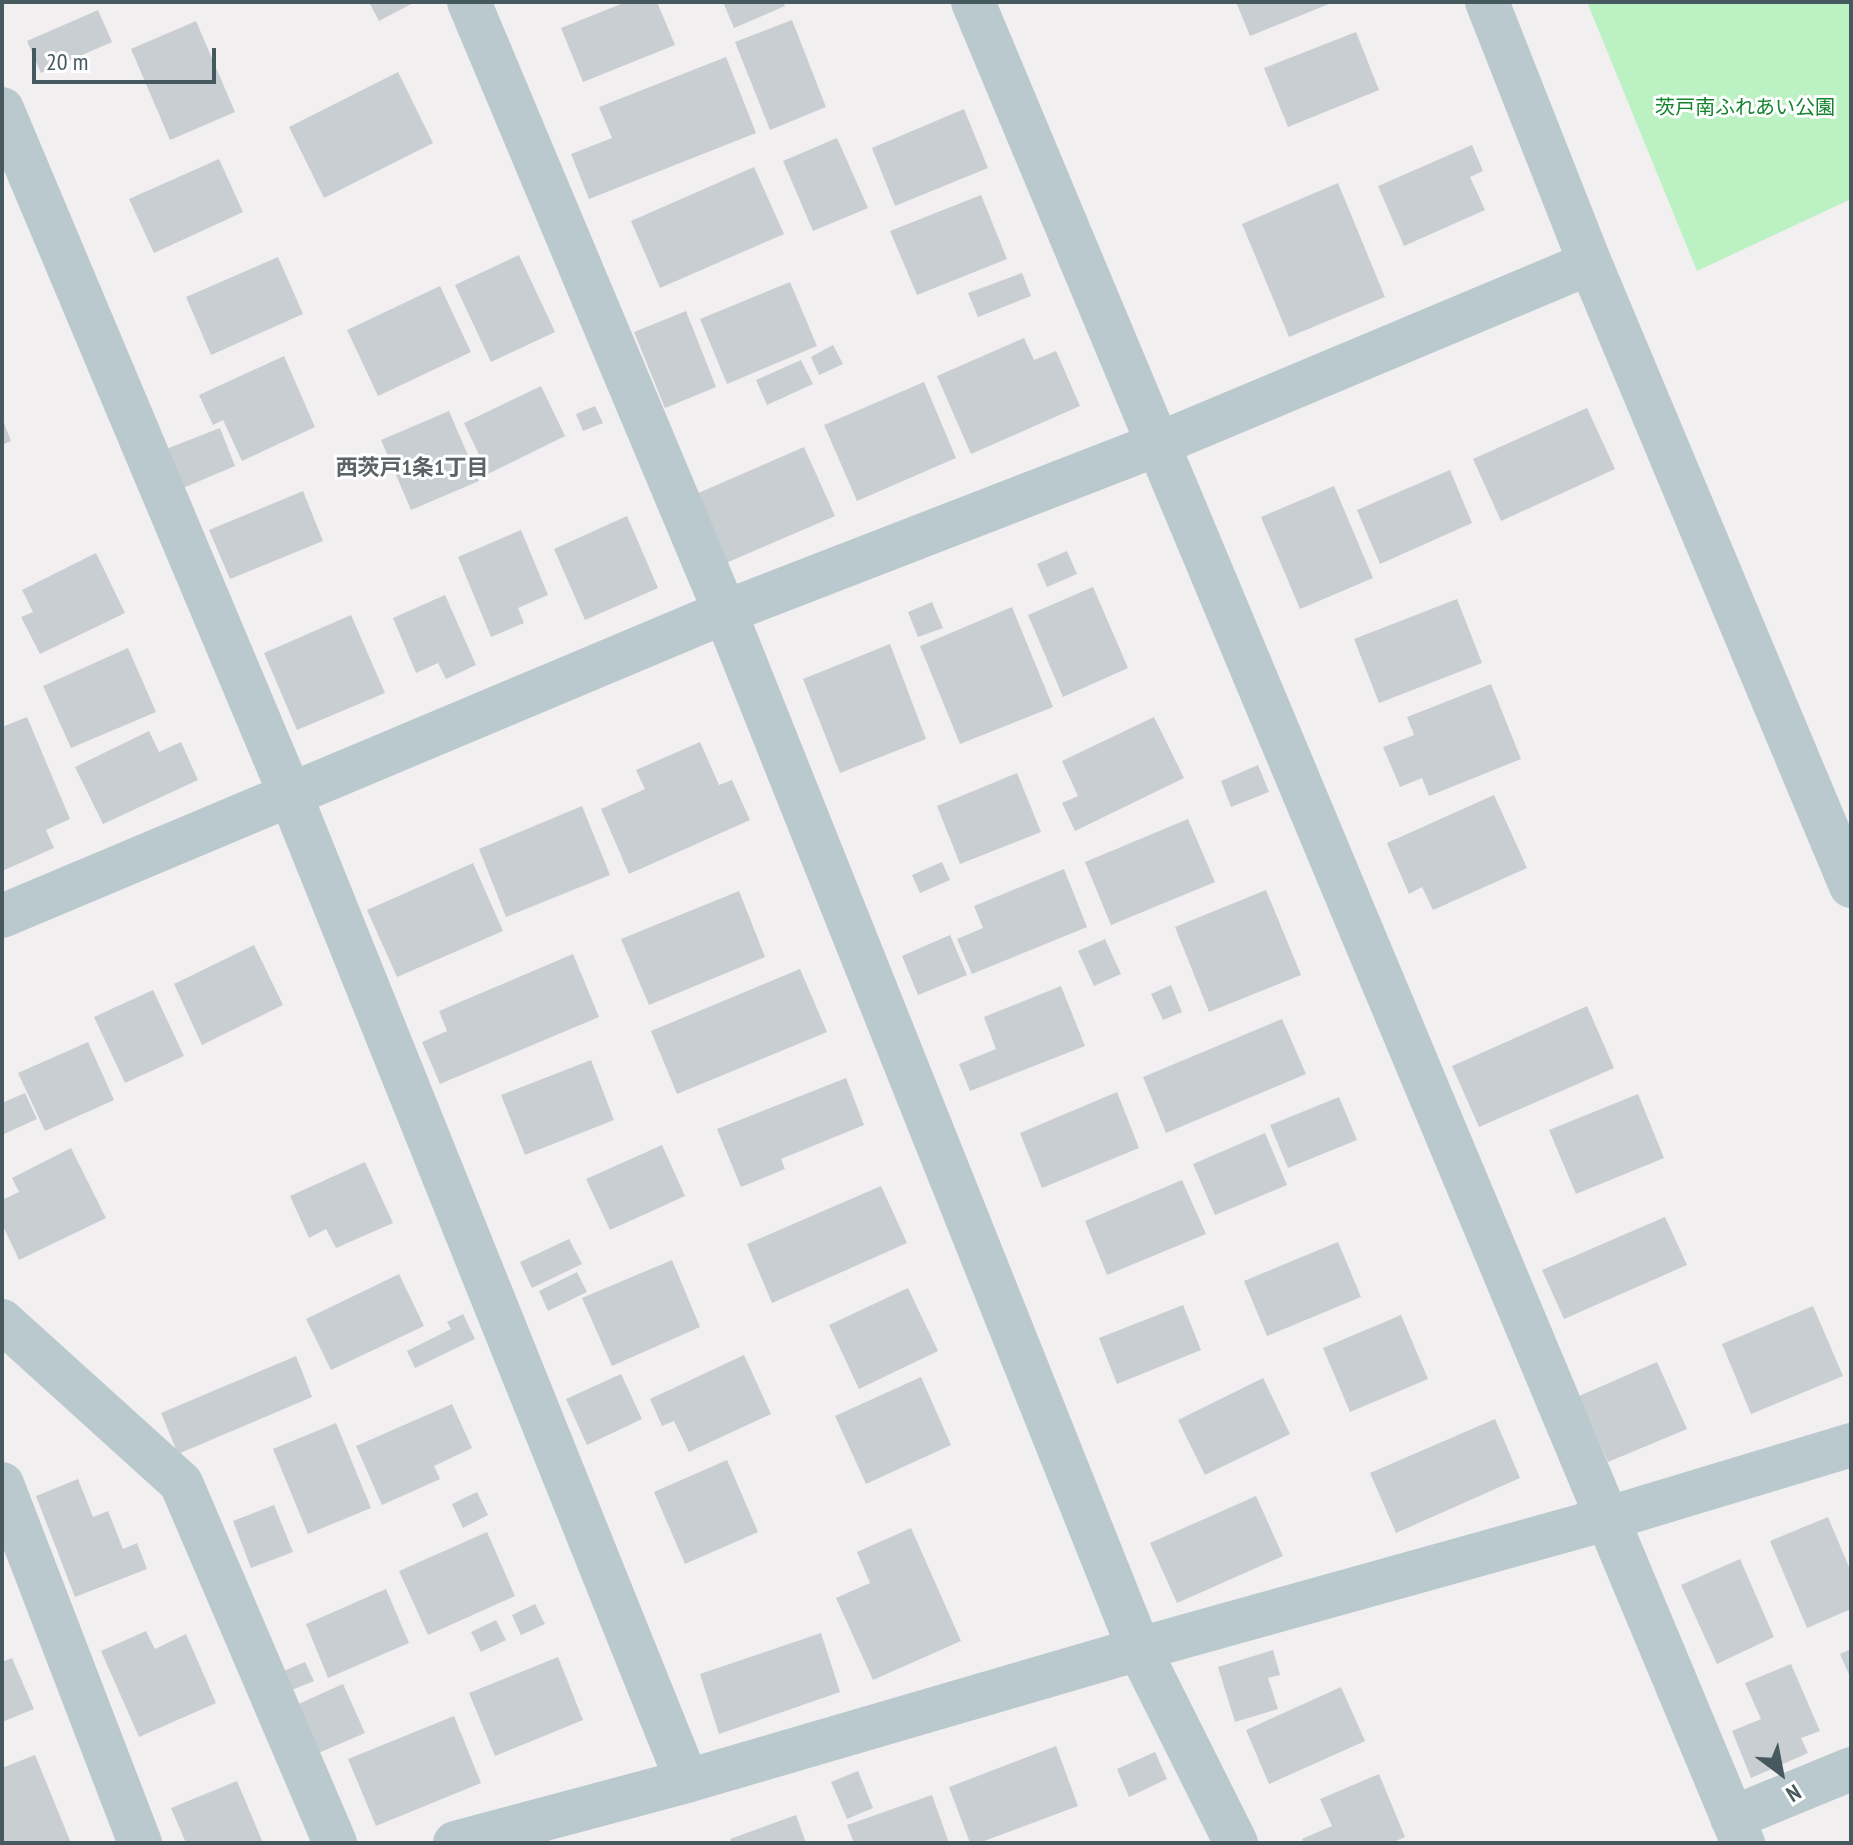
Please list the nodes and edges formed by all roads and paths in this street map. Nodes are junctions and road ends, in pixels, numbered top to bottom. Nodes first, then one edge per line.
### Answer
1 (469, 2) edge
2 (973, 2) edge
3 (1487, 2) edge
4 (2, 109) edge
5 (1590, 263) junction
6 (1156, 445) junction
7 (725, 612) junction
8 (290, 794) junction
9 (1851, 886) edge
10 (2, 916) edge
11 (2, 1321) edge
12 (1851, 1445) edge
13 (2, 1484) edge
14 (1606, 1519) junction
15 (1139, 1649) junction
16 (1851, 1769) edge
17 (687, 1781) junction
18 (1738, 1830) edge
19 (140, 1843) edge
20 (335, 1843) edge
21 (455, 1843) edge
22 (1236, 1843) edge

1 - 7 street
2 - 6 street
3 - 5 street
4 - 8 street
5 - 6 street
5 - 9 street
6 - 7 street
6 - 14 street
7 - 8 street
7 - 15 street
8 - 10 street
8 - 17 street
11 - 20 street
12 - 14 street
13 - 19 street
14 - 15 street
14 - 18 street
15 - 17 street
15 - 22 street
16 - 18 street
17 - 21 street

